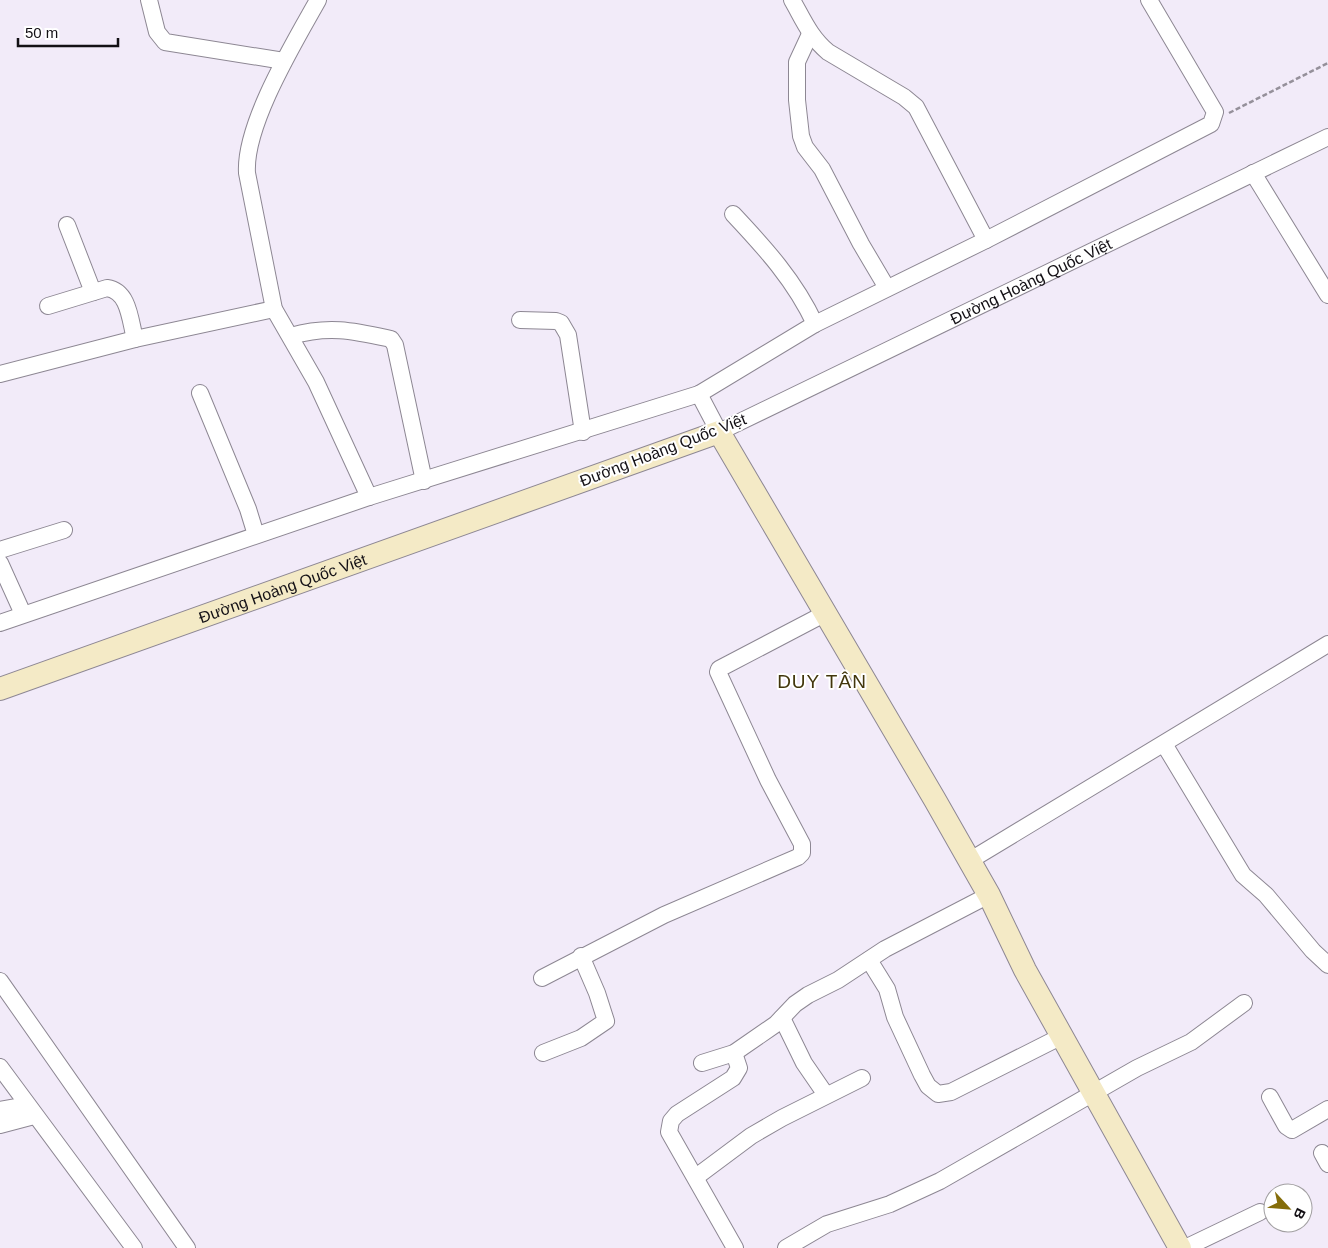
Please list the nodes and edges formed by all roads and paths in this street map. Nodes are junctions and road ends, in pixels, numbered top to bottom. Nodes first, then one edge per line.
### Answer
1 (150, 0) edge
2 (318, 0) edge
3 (792, 0) edge
4 (1149, 0) edge
5 (810, 34) junction
6 (284, 61) junction
7 (1328, 63) edge
8 (1214, 120) junction
9 (1328, 137) edge
10 (1253, 173) junction
11 (733, 214) dead end
12 (66, 225) dead end
13 (986, 240) junction
14 (887, 288) junction
15 (93, 292) junction
16 (1328, 295) edge
17 (48, 306) dead end
18 (274, 309) junction
19 (520, 320) dead end
20 (815, 324) junction
21 (291, 336) junction
22 (135, 339) junction
23 (0, 374) edge
24 (200, 393) dead end
25 (702, 399) junction
26 (716, 427) junction
27 (583, 432) junction
28 (424, 481) junction
29 (369, 497) junction
30 (64, 530) dead end
31 (256, 535) junction
32 (0, 550) edge
33 (0, 563) edge
34 (826, 613) junction
35 (23, 614) junction
36 (0, 622) edge
37 (1328, 644) edge
38 (0, 689) edge
39 (1164, 744) junction
40 (969, 862) junction
41 (988, 895) junction
42 (581, 956) junction
43 (869, 960) junction
44 (1328, 965) edge
45 (542, 978) dead end
46 (0, 981) edge
47 (1244, 1003) dead end
48 (782, 1018) junction
49 (1062, 1036) junction
50 (543, 1053) dead end
51 (734, 1053) junction
52 (702, 1063) dead end
53 (0, 1067) edge
54 (862, 1078) dead end
55 (1093, 1092) junction
56 (826, 1096) junction
57 (1270, 1097) dead end
58 (1328, 1109) edge
59 (0, 1110) edge
60 (30, 1110) junction
61 (0, 1124) edge
62 (696, 1177) junction
63 (1260, 1212) dead end
64 (796, 1246) edge
65 (134, 1248) edge
66 (187, 1248) edge
67 (735, 1248) edge
68 (1180, 1248) edge

1 - 6 street
2 - 6 street
3 - 5 street
4 - 8 street
5 - 13 street
5 - 14 street
6 - 18 street
7 - 8 path
8 - 13 street
9 - 10 street, Đường Hoàng Quốc Việt
10 - 16 street
10 - 26 street, Đường Hoàng Quốc Việt
11 - 20 street
12 - 15 street
13 - 14 street
14 - 20 street
15 - 17 street
15 - 22 street
18 - 21 street
18 - 22 street
19 - 27 street
20 - 25 street
21 - 28 street
21 - 29 street
22 - 23 street
24 - 31 street
25 - 26 street
25 - 27 street
26 - 34 street
26 - 38 street, Đường Hoàng Quốc Việt
27 - 28 street
28 - 29 street
29 - 31 street
30 - 32 street
31 - 35 street
33 - 35 street
34 - 40 street
34 - 42 street
35 - 36 street
37 - 39 street
39 - 40 street
39 - 44 street
40 - 41 street
41 - 43 street
41 - 49 street
42 - 45 street
42 - 50 street
43 - 48 street
43 - 49 street
46 - 66 street
47 - 55 street
48 - 51 street
48 - 56 street
49 - 55 street
51 - 52 street
51 - 62 street
53 - 60 street
54 - 56 street
55 - 64 street
55 - 68 street
56 - 62 street
57 - 58 street
59 - 60 street
60 - 61 street
60 - 65 street
62 - 67 street
63 - 68 street

